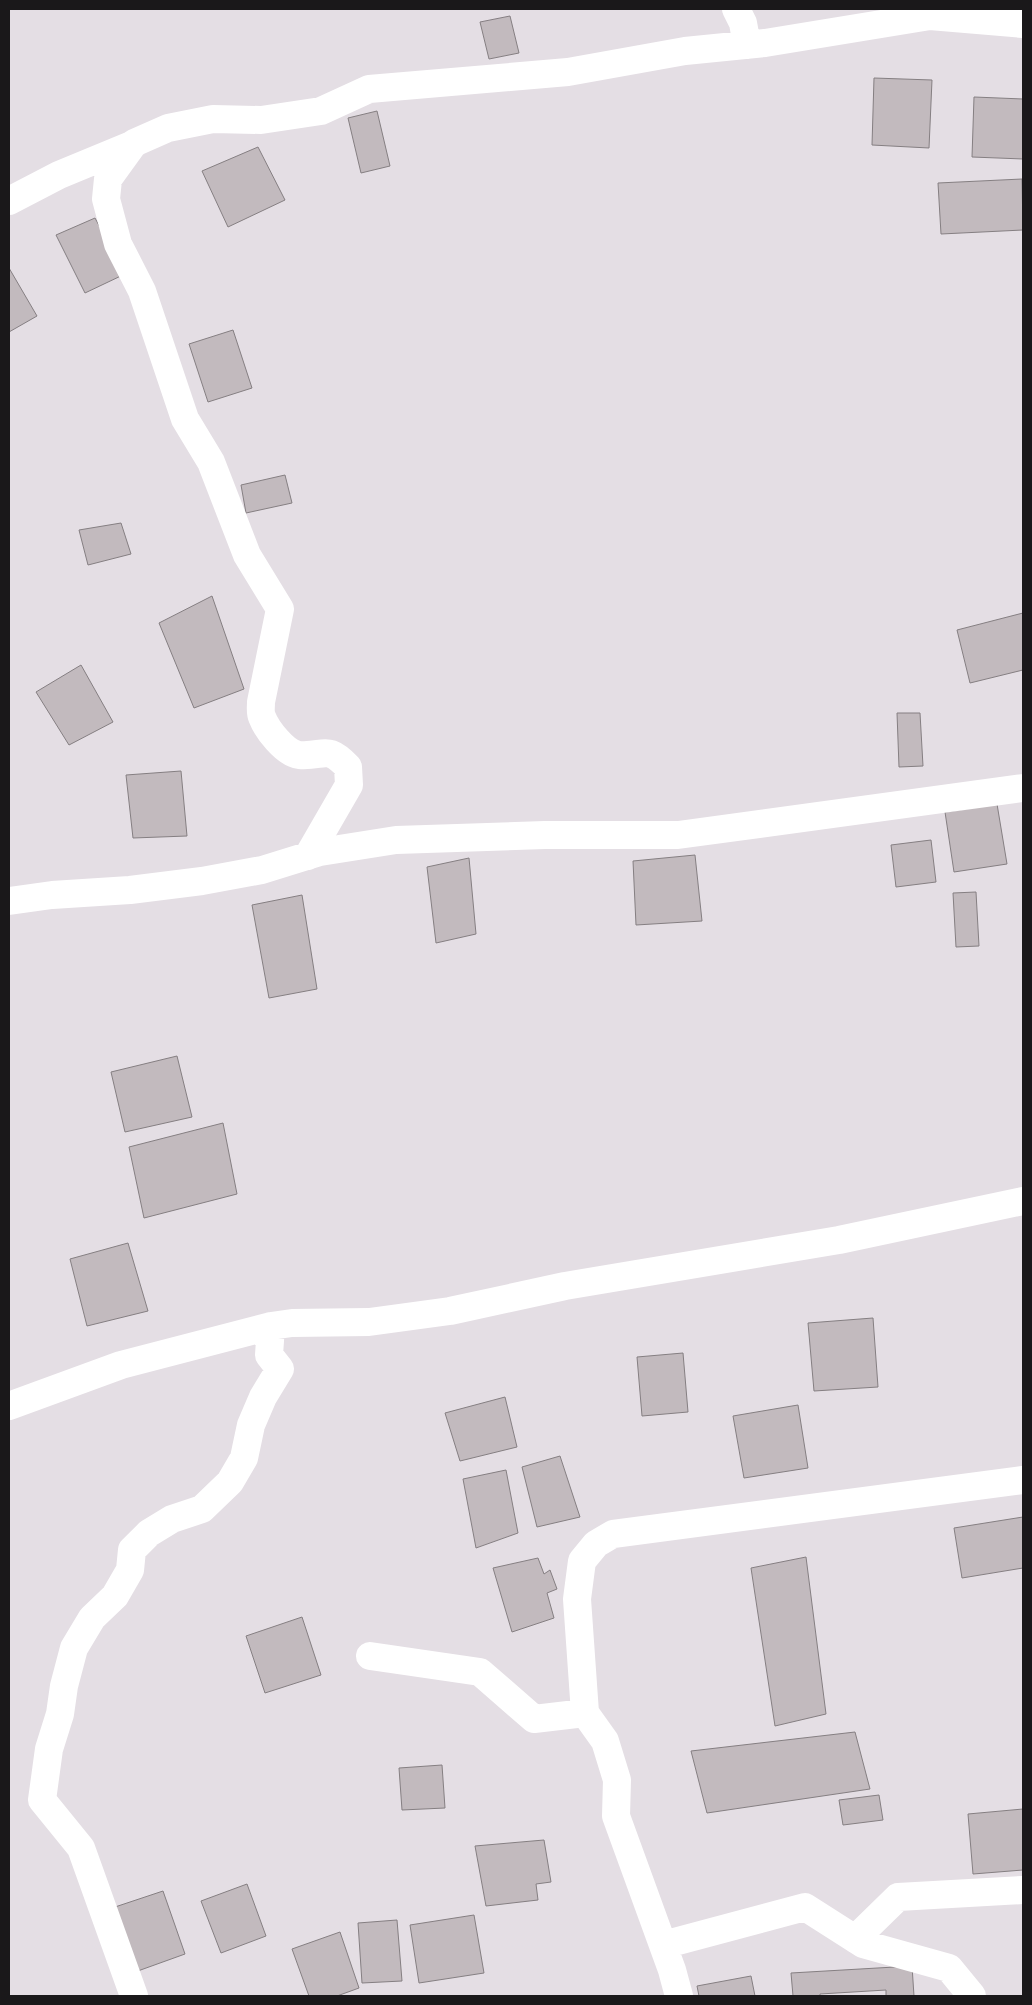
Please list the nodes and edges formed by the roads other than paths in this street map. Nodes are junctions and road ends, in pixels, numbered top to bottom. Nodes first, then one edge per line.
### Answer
1 (736, 9) edge
2 (1023, 24) edge
3 (746, 45) junction
4 (135, 143) junction
5 (9, 201) edge
6 (1023, 788) edge
7 (308, 856) junction
8 (9, 901) edge
9 (1023, 1201) edge
10 (271, 1326) junction
11 (9, 1406) edge
12 (1023, 1480) edge
13 (370, 1656) dead end
14 (585, 1713) junction
15 (1023, 1890) edge
16 (855, 1939) junction
17 (663, 1945) junction
18 (134, 1996) edge
19 (679, 1996) edge
20 (972, 1996) edge

1 - 3 street
2 - 3 street
3 - 4 street
4 - 5 street
4 - 7 street
6 - 7 street
7 - 8 street
9 - 10 street
10 - 11 street
10 - 18 street
12 - 14 street
13 - 14 street
14 - 17 street
15 - 16 street
16 - 17 street
16 - 20 street
17 - 19 street

